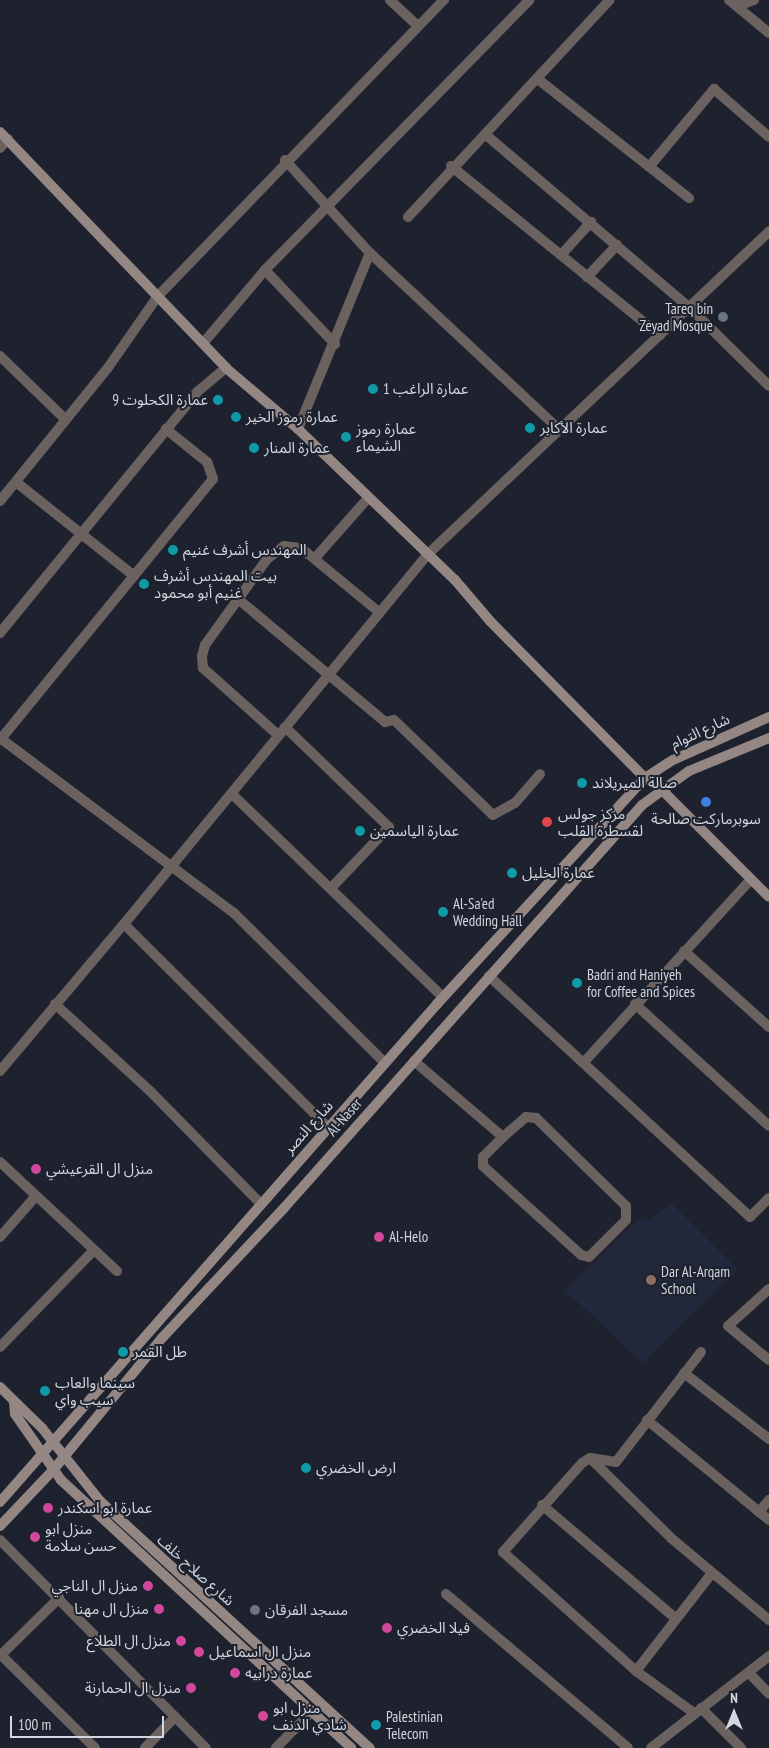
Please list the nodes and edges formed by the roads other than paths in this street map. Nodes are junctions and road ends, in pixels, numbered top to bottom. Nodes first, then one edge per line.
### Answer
1 (390, 0) edge
2 (444, 0) edge
3 (529, 0) edge
4 (610, 0) edge
5 (754, 0) edge
6 (733, 3) edge
7 (418, 26) junction
8 (769, 33) edge
9 (539, 80) junction
10 (4, 135) edge
11 (486, 135) junction
12 (769, 137) edge
13 (0, 148) edge
14 (285, 160) junction
15 (451, 166) junction
16 (649, 167) junction
17 (689, 198) dead end
18 (327, 206) junction
19 (408, 216) dead end
20 (591, 222) junction
21 (767, 236) edge
22 (617, 245) junction
23 (370, 253) junction
24 (561, 255) junction
25 (265, 270) junction
26 (587, 278) junction
27 (158, 296) junction
28 (689, 307) junction
29 (660, 335) junction
30 (204, 341) junction
31 (335, 344) junction
32 (0, 356) edge
33 (226, 368) junction
34 (769, 386) edge
35 (64, 418) junction
36 (166, 429) junction
37 (298, 430) junction
38 (560, 430) junction
39 (16, 482) junction
40 (368, 498) junction
41 (0, 501) edge
42 (80, 532) junction
43 (428, 554) junction
44 (316, 558) junction
45 (134, 576) junction
46 (238, 599) junction
47 (380, 613) junction
48 (0, 634) edge
49 (330, 672) junction
50 (769, 717) edge
51 (282, 731) junction
52 (769, 738) edge
53 (0, 739) edge
54 (540, 774) dead end
55 (646, 778) junction
56 (662, 790) junction
57 (234, 796) junction
58 (173, 868) junction
59 (751, 878) junction
60 (332, 887) junction
61 (769, 898) edge
62 (124, 924) junction
63 (684, 951) junction
64 (489, 976) junction
65 (443, 997) junction
66 (55, 1004) junction
67 (636, 1004) junction
68 (769, 1027) edge
69 (414, 1061) junction
70 (585, 1061) junction
71 (385, 1063) junction
72 (0, 1071) edge
73 (769, 1126) edge
74 (328, 1127) junction
75 (503, 1137) junction
76 (0, 1162) edge
77 (35, 1197) junction
78 (769, 1198) edge
79 (260, 1202) junction
80 (0, 1237) edge
81 (93, 1251) junction
82 (117, 1271) dead end
83 (769, 1289) edge
84 (0, 1347) edge
85 (700, 1352) dead end
86 (769, 1360) edge
87 (684, 1373) junction
88 (0, 1387) edge
89 (14, 1402) junction
90 (647, 1420) junction
91 (769, 1439) edge
92 (54, 1443) junction
93 (44, 1454) junction
94 (66, 1456) junction
95 (590, 1458) junction
96 (54, 1470) junction
97 (769, 1500) edge
98 (0, 1502) edge
99 (542, 1505) junction
100 (760, 1512) junction
101 (769, 1520) edge
102 (0, 1526) edge
103 (0, 1540) edge
104 (712, 1573) junction
105 (446, 1594) dead end
106 (59, 1598) junction
107 (674, 1617) junction
108 (769, 1620) edge
109 (1, 1656) edge
110 (769, 1656) edge
111 (636, 1671) junction
112 (749, 1673) junction
113 (769, 1694) edge
114 (697, 1710) junction
115 (311, 1712) junction
116 (175, 1717) junction
117 (95, 1748) edge
118 (145, 1748) edge
119 (206, 1748) edge
120 (276, 1748) edge
121 (351, 1748) edge
122 (370, 1748) edge
123 (628, 1748) edge
124 (651, 1748) edge
125 (741, 1748) edge

1 - 7 street
2 - 7 street
3 - 18 street
4 - 9 street
5 - 6 street
6 - 8 street
7 - 14 street
9 - 11 street
9 - 16 street
10 - 13 street
10 - 27 main road
11 - 15 street
11 - 20 street
12 - 16 street
14 - 18 street
14 - 27 street
15 - 19 street
15 - 24 street
16 - 17 street
18 - 23 street
18 - 25 street
20 - 22 street
20 - 24 street
21 - 28 street
22 - 26 street
22 - 28 street
23 - 31 street
23 - 38 street
24 - 26 street
25 - 30 street
25 - 31 street
26 - 29 street
27 - 30 main road
27 - 35 street
28 - 29 street
28 - 34 street
29 - 38 street
30 - 33 main road
31 - 37 street
32 - 35 street
33 - 36 street
33 - 37 main road
35 - 39 street
36 - 42 street
36 - 45 street
37 - 40 main road
38 - 43 street
39 - 41 street
39 - 42 street
40 - 43 main road
40 - 44 street
42 - 45 street
42 - 48 street
43 - 47 street
43 - 55 main road
44 - 46 street
44 - 47 street
45 - 53 street
46 - 49 street
46 - 51 street
47 - 49 street
49 - 51 street
49 - 54 street
50 - 55 main road, شارع التوام
51 - 57 street
51 - 60 street
52 - 56 main road, شارع التوام
53 - 58 street
55 - 56 street
55 - 65 main road, شارع النصر
56 - 59 main road
56 - 64 main road, Al-Naser
57 - 58 street
57 - 60 street
58 - 62 street
58 - 71 street
59 - 61 main road
59 - 63 street
60 - 65 street
62 - 66 street
62 - 74 street
63 - 67 street
63 - 68 street
64 - 69 main road, Al-Naser
64 - 70 street
65 - 71 main road, شارع النصر
66 - 72 street
66 - 79 street
67 - 70 street
67 - 73 street
69 - 75 street
69 - 94 main road, Al-Naser
70 - 78 street
71 - 74 main road, شارع النصر
74 - 79 main road, شارع النصر
75 - 75 street
76 - 77 street
77 - 80 street
77 - 81 street
79 - 92 main road, شارع النصر
81 - 82 street
81 - 84 street
83 - 86 street
85 - 87 street
87 - 90 street
87 - 91 street
88 - 89 main road, شارع صلاح خلف
89 - 92 main road, شارع صلاح خلف
89 - 93 main road, شارع صلاح خلف
90 - 95 street
90 - 100 street
92 - 93 main road, شارع النصر
92 - 94 main road, شارع صلاح خلف
93 - 96 main road, شارع صلاح خلف
93 - 98 main road, شارع النصر
94 - 96 main road, Al-Naser
94 - 122 main road, شارع صلاح خلف
95 - 99 street
95 - 104 street
96 - 102 main road
96 - 115 main road, شارع صلاح خلف
97 - 100 street
99 - 107 street
99 - 111 street
100 - 101 street
103 - 106 street
104 - 107 street
104 - 108 street
105 - 123 street
106 - 109 street
106 - 116 street
107 - 111 street
109 - 117 street
110 - 112 street
111 - 114 street
112 - 113 street
112 - 114 street
114 - 124 street
114 - 125 street
115 - 120 street
115 - 121 main road, شارع صلاح خلف
116 - 118 street
116 - 119 street

